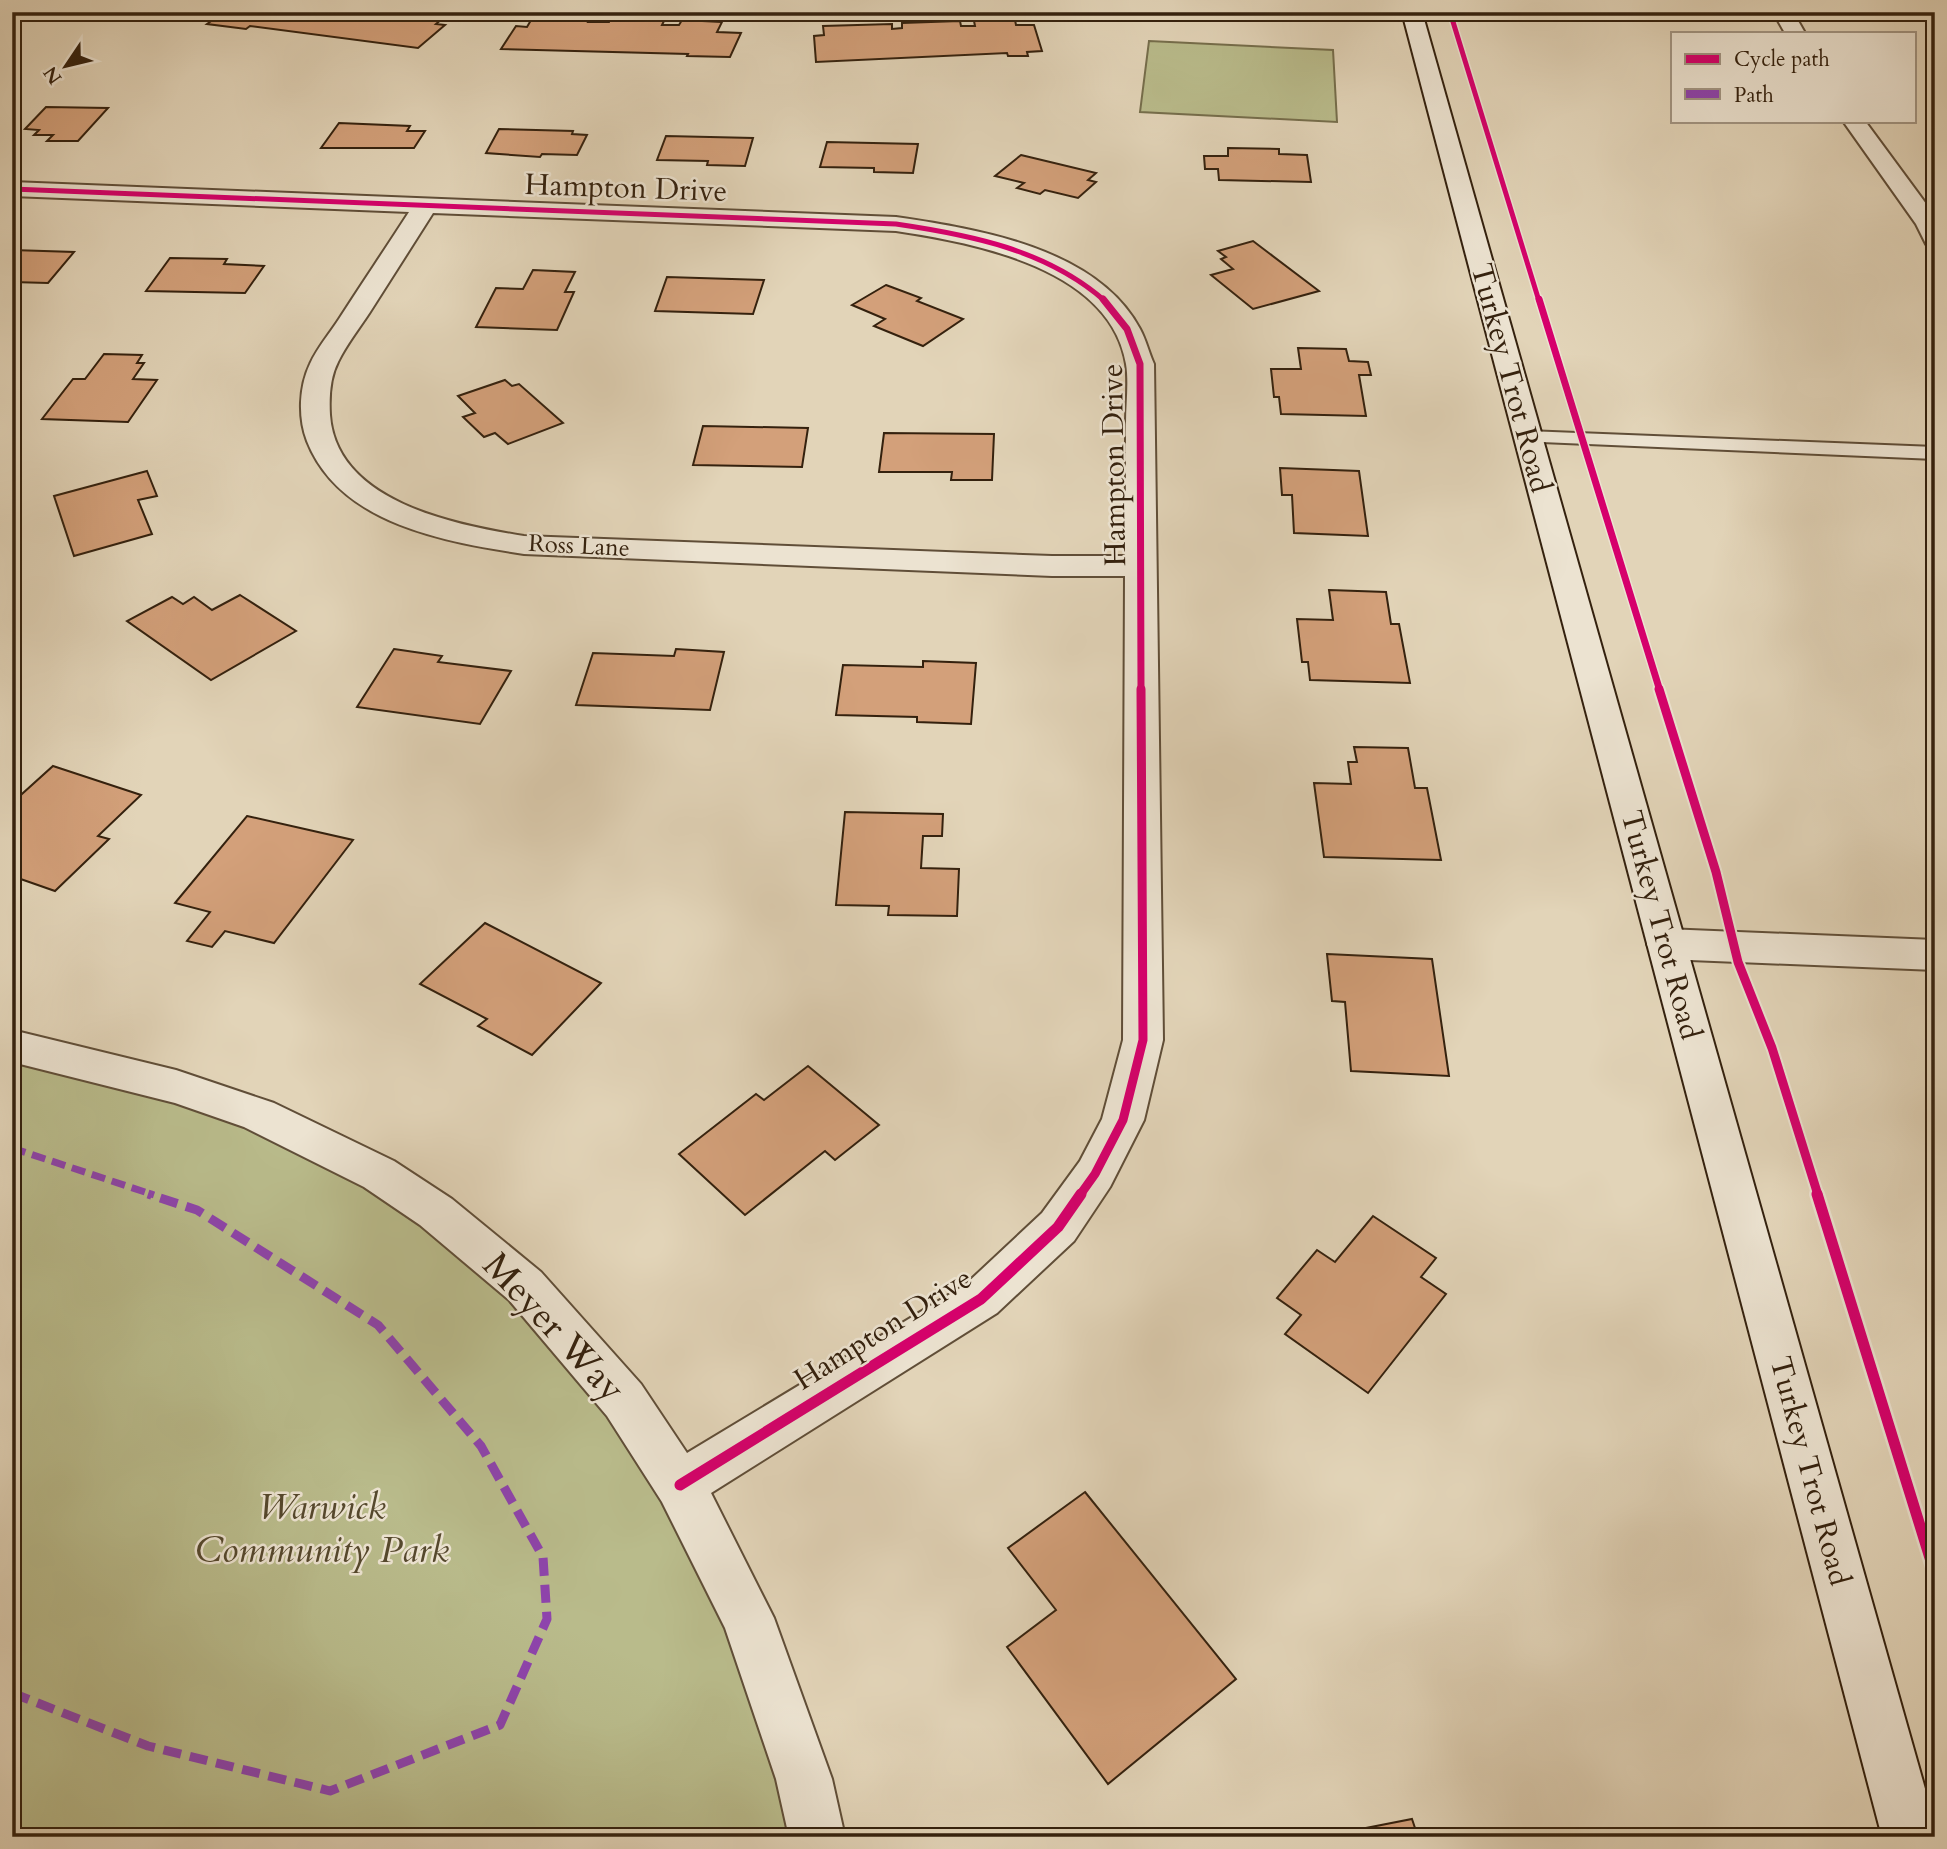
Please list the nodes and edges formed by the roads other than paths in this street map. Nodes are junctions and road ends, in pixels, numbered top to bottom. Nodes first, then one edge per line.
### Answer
1 (1412, 12) edge
2 (1783, 12) edge
3 (1794, 32) edge
4 (1855, 122) edge
5 (12, 189) edge
6 (426, 205) junction
7 (1935, 239) edge
8 (1527, 437) junction
9 (1935, 453) edge
10 (1142, 566) junction
11 (1666, 944) junction
12 (1935, 955) edge
13 (12, 1046) edge
14 (680, 1485) junction
15 (817, 1837) edge
16 (1910, 1837) edge

1 - 8 street, Turkey Trot Road
2 - 3 street
4 - 7 street
5 - 6 street, Hampton Drive
6 - 10 street, Hampton Drive
6 - 10 street, Ross Lane
8 - 9 lane
8 - 11 street, Turkey Trot Road
10 - 14 street, Hampton Drive
11 - 12 street
11 - 16 street, Turkey Trot Road
13 - 14 street, Meyer Way
14 - 15 street, Meyer Way

